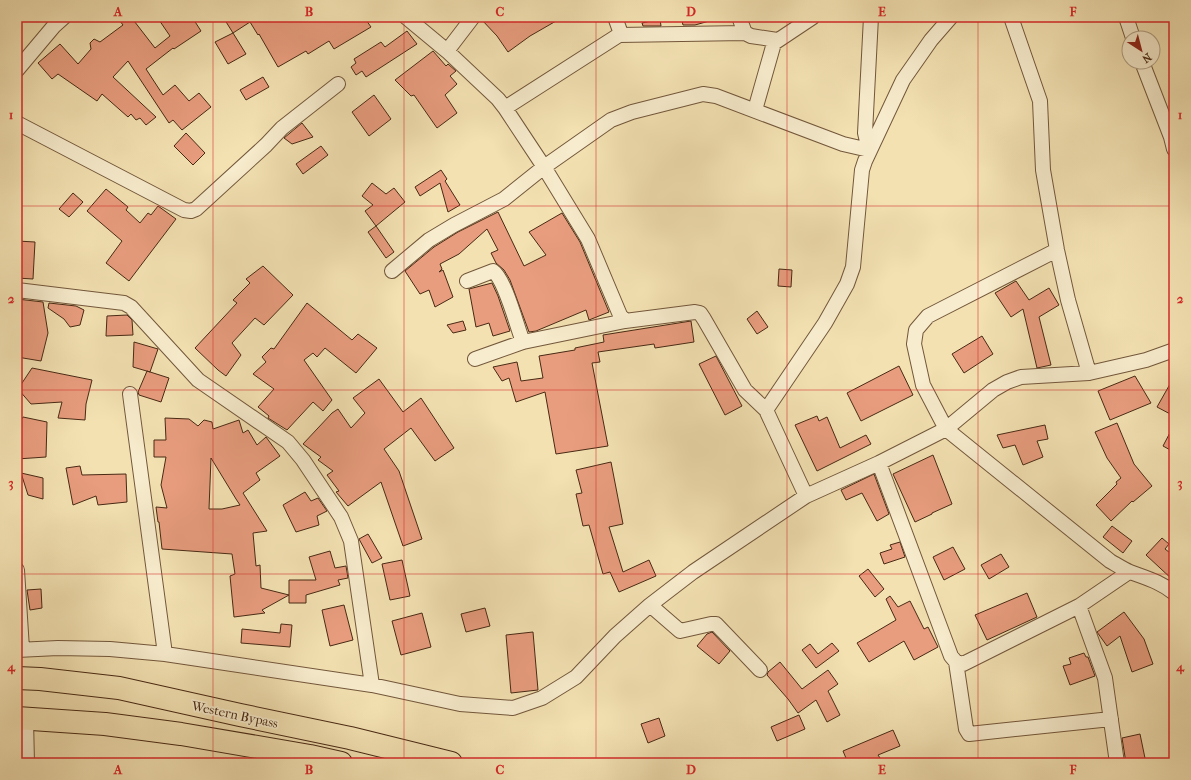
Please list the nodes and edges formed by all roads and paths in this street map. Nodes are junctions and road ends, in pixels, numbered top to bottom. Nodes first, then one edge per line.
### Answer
1 (64, 17) edge
2 (406, 17) edge
3 (473, 17) edge
4 (615, 17) edge
5 (739, 17) edge
6 (813, 17) edge
7 (871, 17) edge
8 (951, 17) edge
9 (1012, 17) edge
10 (1126, 17) edge
11 (1130, 30) edge
12 (745, 33) junction
13 (619, 35) junction
14 (777, 40) junction
15 (447, 51) junction
16 (17, 70) edge
17 (1145, 70) edge
18 (338, 84) dead end
19 (505, 108) junction
20 (755, 110) junction
21 (17, 123) edge
22 (1174, 149) edge
23 (869, 150) junction
24 (544, 167) junction
25 (1057, 250) junction
26 (392, 271) dead end
27 (467, 281) dead end
28 (17, 290) edge
29 (625, 321) junction
30 (523, 342) junction
31 (1174, 350) edge
32 (475, 359) dead end
33 (1089, 372) junction
34 (130, 394) dead end
35 (766, 410) junction
36 (946, 429) junction
37 (879, 463) junction
38 (806, 496) junction
39 (17, 570) edge
40 (1129, 572) junction
41 (1174, 593) edge
42 (650, 605) junction
43 (1079, 606) junction
44 (20, 650) edge
45 (165, 654) junction
46 (956, 662) junction
47 (760, 670) dead end
48 (17, 678) edge
49 (372, 685) junction
50 (22, 719) edge
51 (1111, 719) junction
52 (27, 763) edge
53 (340, 763) edge
54 (451, 763) edge
55 (1117, 763) edge

1 - 16 street
2 - 15 street
3 - 15 street
4 - 13 street
5 - 12 street
6 - 14 street
7 - 23 street
8 - 23 street
9 - 25 street
10 - 11 street
12 - 13 street
12 - 14 street
13 - 19 street
14 - 20 street
15 - 19 street
17 - 22 street
18 - 21 street
19 - 24 street
20 - 23 street
20 - 24 street
23 - 35 street
24 - 26 street
24 - 29 street
25 - 33 street
25 - 36 street
27 - 30 street
28 - 49 street
29 - 30 street
29 - 35 street
30 - 32 street
31 - 33 street
33 - 36 street
34 - 45 street
35 - 38 street
36 - 37 street
36 - 40 street
37 - 38 street
37 - 46 street
38 - 42 street
39 - 44 street
40 - 41 street
40 - 43 street
42 - 47 street
42 - 49 street
43 - 46 street
43 - 51 street
44 - 45 street
45 - 49 street
46 - 51 street
48 - 54 main road, Western Bypass
50 - 52 street
50 - 53 main road, Western Bypass
51 - 55 street

